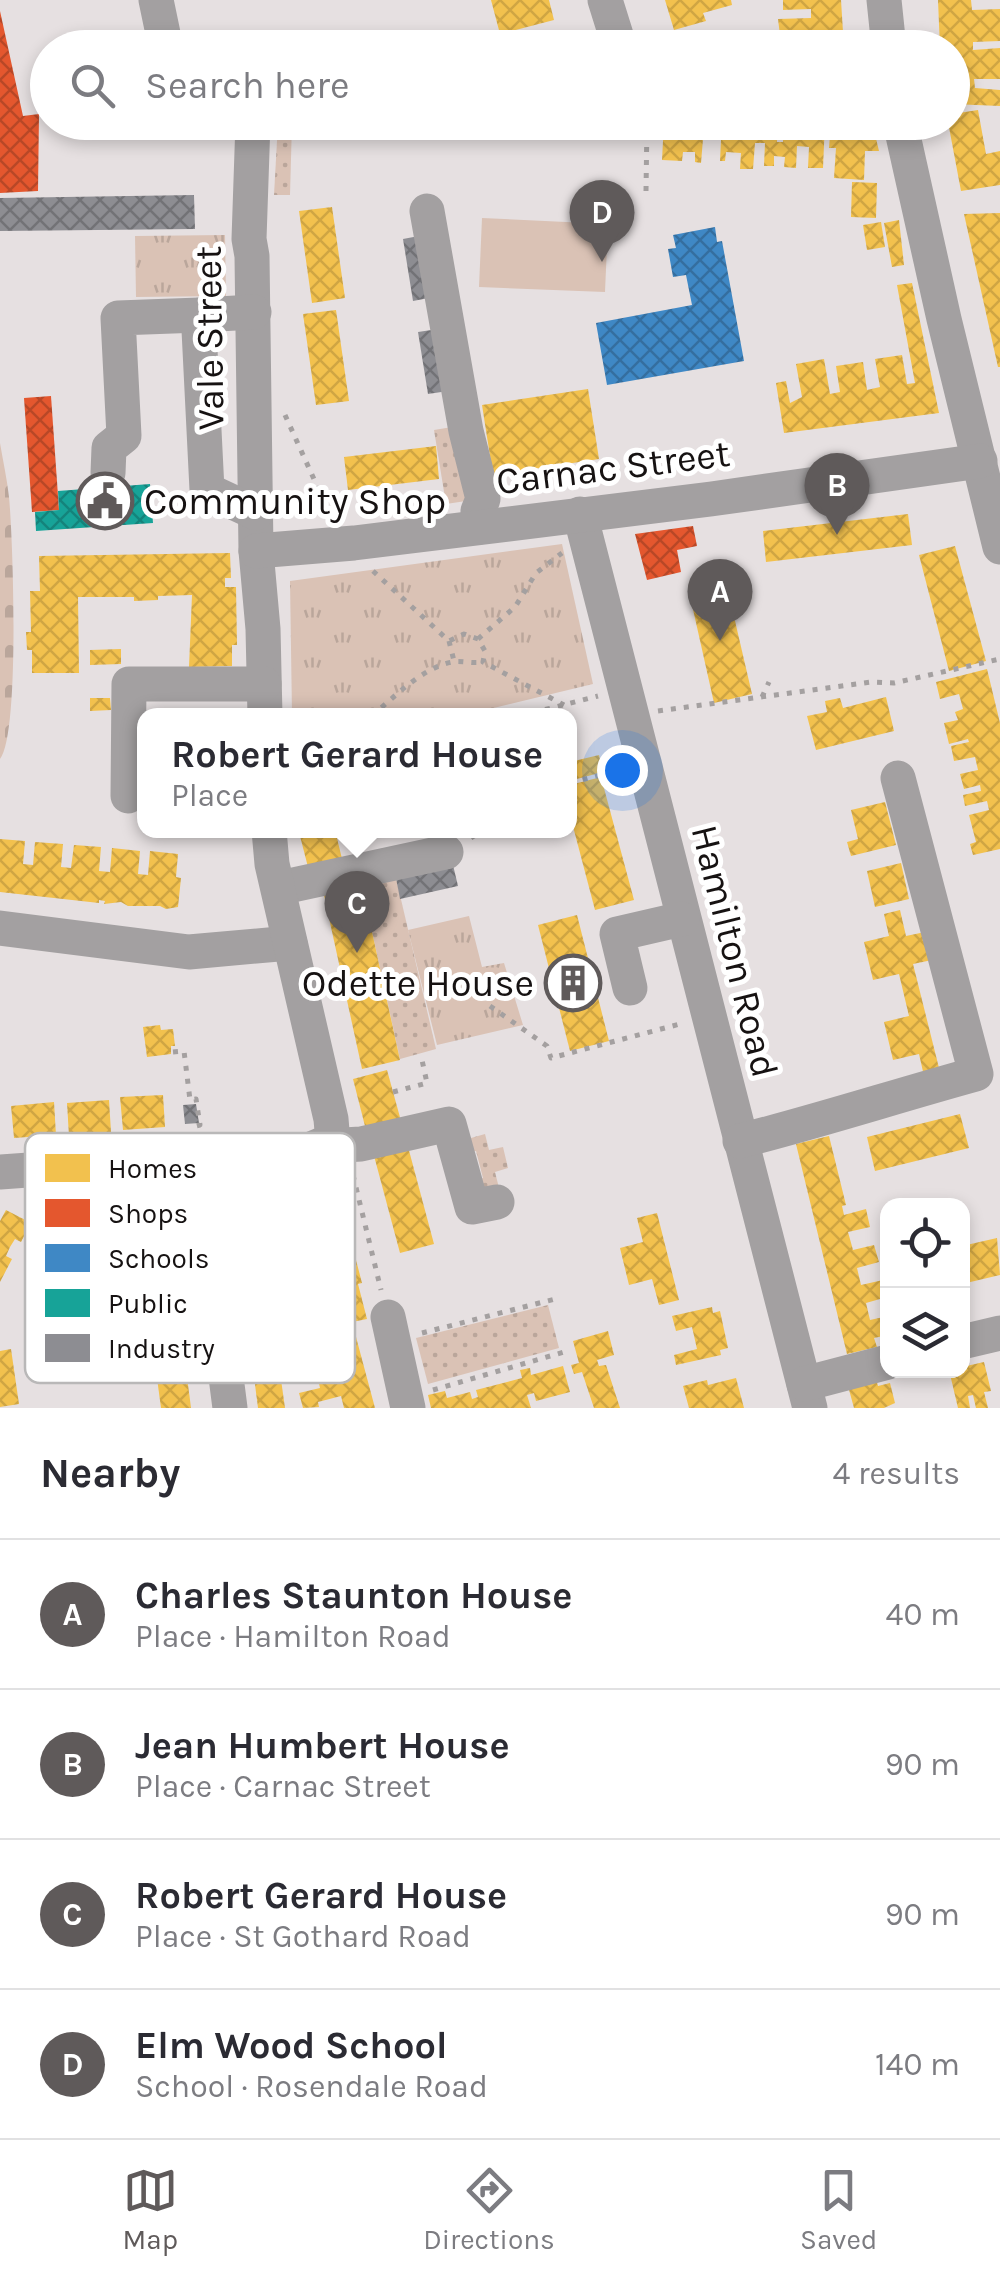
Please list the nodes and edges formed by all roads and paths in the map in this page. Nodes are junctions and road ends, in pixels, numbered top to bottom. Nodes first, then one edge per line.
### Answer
1 (156, 0) edge
2 (605, 0) edge
3 (884, 0) edge
4 (162, 30) edge
5 (614, 30) edge
6 (887, 30) edge
7 (252, 140) edge
8 (647, 140) edge
9 (904, 140) edge
10 (646, 191) dead end
11 (426, 211) dead end
12 (254, 312) junction
13 (200, 322) junction
14 (252, 395) junction
15 (980, 462) junction
16 (108, 472) dead end
17 (256, 513) junction
18 (580, 514) junction
19 (480, 527) junction
20 (1000, 547) edge
21 (569, 549) dead end
22 (256, 551) junction
23 (355, 553) junction
24 (478, 639) junction
25 (449, 641) junction
26 (1000, 660) edge
27 (454, 661) junction
28 (483, 662) junction
29 (770, 682) dead end
30 (762, 697) junction
31 (264, 699) edge
32 (618, 704) junction
33 (564, 705) junction
34 (382, 708) edge
35 (552, 708) edge
36 (624, 767) dead end
37 (898, 778) dead end
38 (577, 781) edge
39 (128, 796) dead end
40 (270, 838) edge
41 (446, 852) dead end
42 (279, 888) junction
43 (682, 919) junction
44 (0, 928) edge
45 (290, 943) junction
46 (630, 988) dead end
47 (490, 1006) dead end
48 (707, 1016) junction
49 (173, 1052) dead end
50 (422, 1060) dead end
51 (393, 1092) dead end
52 (196, 1133) edge
53 (335, 1133) edge
54 (740, 1141) junction
55 (355, 1144) edge
56 (25, 1169) edge
57 (0, 1172) edge
58 (355, 1202) edge
59 (497, 1202) dead end
60 (555, 1299) dead end
61 (388, 1318) joint
62 (1000, 1333) edge
63 (420, 1334) dead end
64 (970, 1340) edge
65 (564, 1352) dead end
66 (880, 1365) edge
67 (227, 1383) edge
68 (807, 1396) edge
69 (407, 1400) edge
70 (230, 1408) edge

1 - 4 street
2 - 5 street
3 - 6 street
7 - 12 street, Vale Street
8 - 10 path
9 - 15 street
11 - 19 street
12 - 13 street
12 - 14 street, Vale Street
13 - 16 street
13 - 17 street
14 - 17 street, Vale Street
14 - 23 path
15 - 18 street, Carnac Street
15 - 20 street
17 - 22 street, Vale Street
18 - 19 street, Carnac Street
18 - 32 street, Hamilton Road
19 - 23 street, Carnac Street
21 - 24 path
22 - 23 street, Carnac Street
22 - 31 street, Vale Street
23 - 25 path
24 - 25 path
24 - 28 path
25 - 27 path
26 - 30 path
27 - 28 path
27 - 34 path
28 - 33 path
29 - 30 path
30 - 32 path
31 - 39 street
32 - 33 path
32 - 43 street, Hamilton Road
33 - 35 path
36 - 38 path
37 - 54 street
40 - 42 street
41 - 42 street
42 - 45 street
43 - 46 street
43 - 48 street, Hamilton Road
44 - 45 street
45 - 53 street
47 - 48 path
48 - 54 street, Hamilton Road
49 - 52 path
50 - 51 path
54 - 68 street, Hamilton Road
55 - 59 street
56 - 57 street
58 - 61 path
60 - 63 path
61 - 69 street
62 - 64 street
65 - 69 path
66 - 68 street
67 - 70 street

